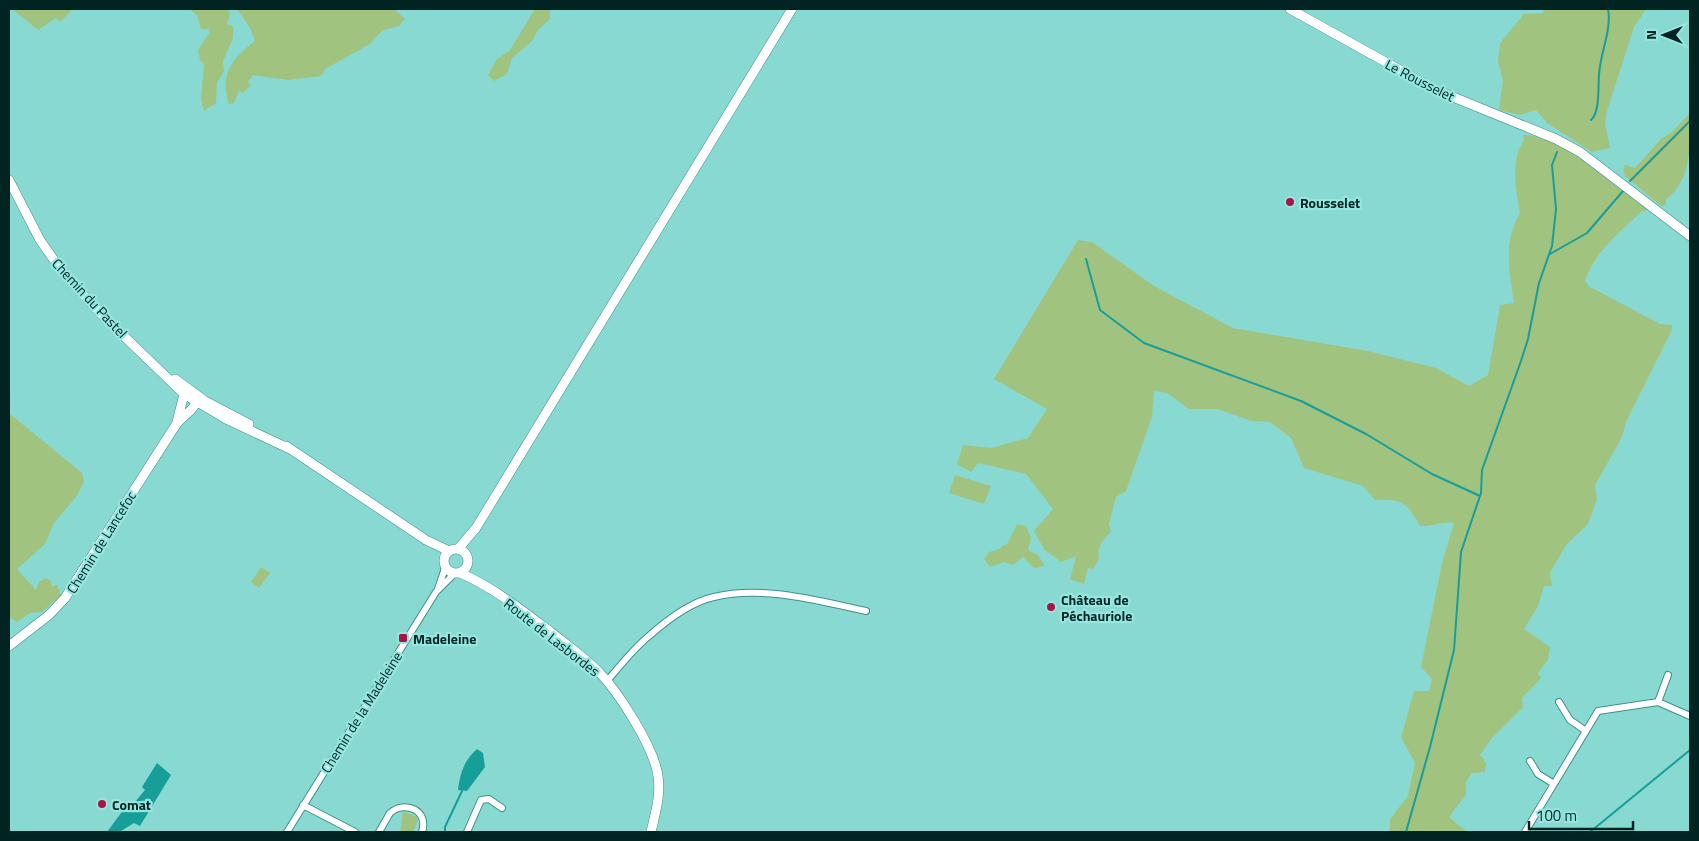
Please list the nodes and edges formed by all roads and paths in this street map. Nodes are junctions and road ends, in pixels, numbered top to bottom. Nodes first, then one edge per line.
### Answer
1 (792, 9) edge
2 (1290, 9) edge
3 (9, 180) edge
4 (1690, 236) edge
5 (187, 392) junction
6 (198, 400) junction
7 (177, 423) junction
8 (476, 528) junction
9 (467, 555) junction
10 (449, 556) junction
11 (468, 566) junction
12 (457, 573) junction
13 (485, 584) junction
14 (436, 592) junction
15 (866, 611) dead end
16 (9, 646) edge
17 (1668, 675) dead end
18 (607, 681) junction
19 (1559, 702) dead end
20 (1658, 702) junction
21 (1690, 716) edge
22 (1586, 731) junction
23 (1530, 761) dead end
24 (1554, 784) junction
25 (303, 805) junction
26 (502, 808) dead end
27 (287, 832) edge
28 (355, 832) edge
29 (379, 832) edge
30 (422, 832) edge
31 (468, 832) edge
32 (650, 832) edge
33 (1525, 832) edge

1 - 8 street
2 - 4 street, Le Rousselet
3 - 5 street, Chemin du Pastel
5 - 6 street, Chemin du Pastel
5 - 7 street, Chemin de Lancefoc
6 - 7 street, Chemin de Lancefoc
6 - 10 street, Chemin du Pastel
7 - 16 street, Chemin de Lancefoc
8 - 9 street
8 - 10 street
9 - 10 street, Chemin du Pastel
9 - 11 street
10 - 12 street, Chemin du Pastel
10 - 14 street, Chemin de la Madeleine
11 - 12 street
11 - 13 street, Route de Lasbordes
12 - 13 street, Route de Lasbordes
12 - 14 street, Chemin de la Madeleine
13 - 18 street, Route de Lasbordes
14 - 25 street, Chemin de la Madeleine
15 - 18 street
17 - 20 street
18 - 32 street, Route de Lasbordes
19 - 22 street
20 - 21 street
20 - 22 street
22 - 24 street
23 - 24 street
24 - 33 street
25 - 27 street, Chemin de la Madeleine
25 - 28 street
26 - 31 street
29 - 30 street

